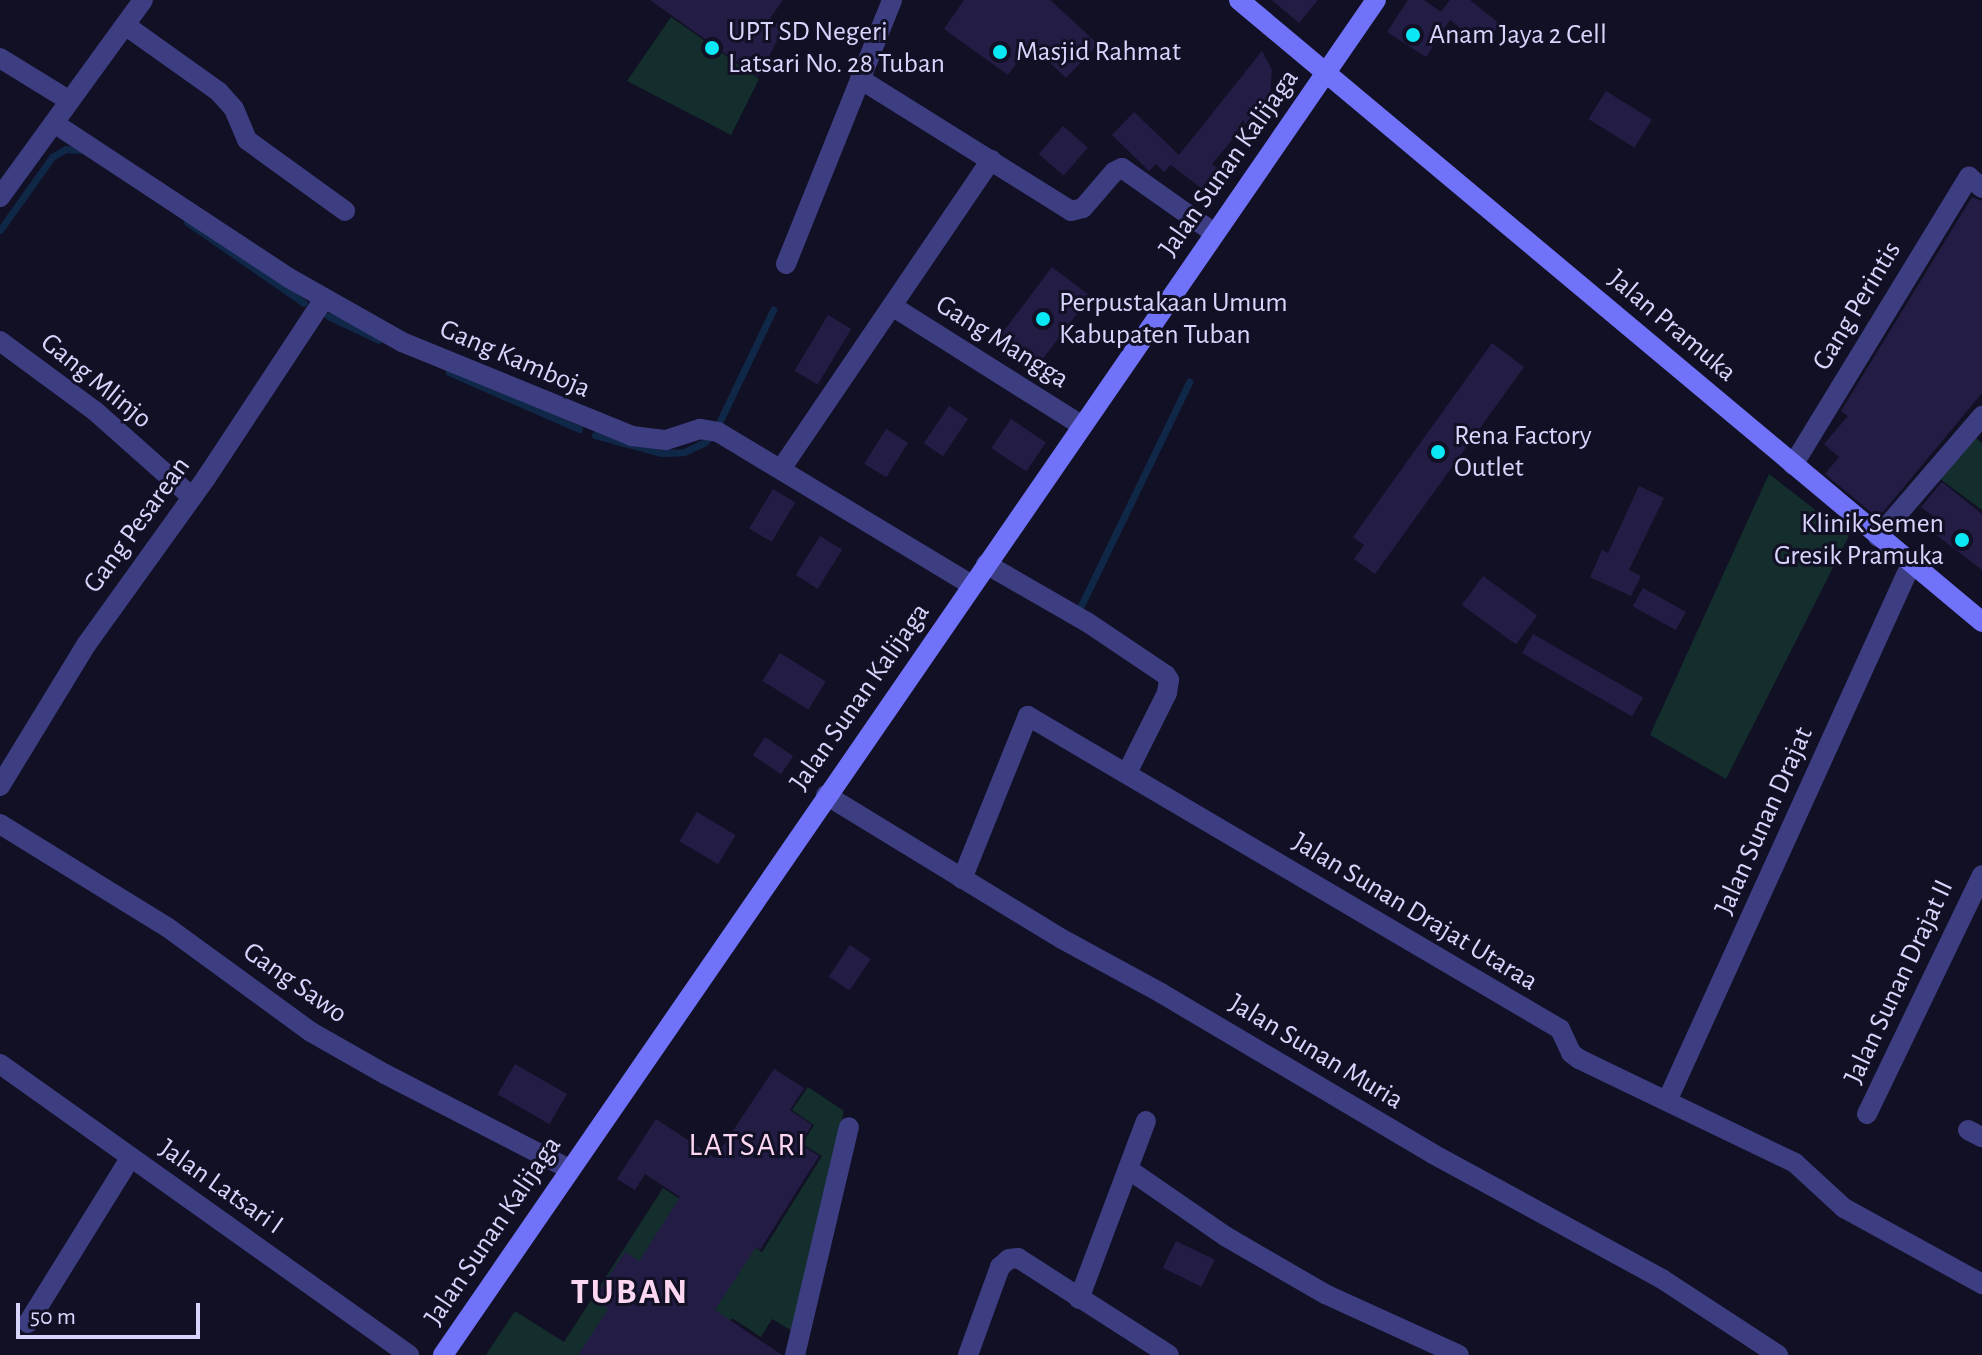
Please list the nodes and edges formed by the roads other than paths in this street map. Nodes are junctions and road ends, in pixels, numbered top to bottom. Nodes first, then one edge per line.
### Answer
1 (143, 0) edge
2 (892, 0) edge
3 (1239, 0) edge
4 (1376, 0) edge
5 (125, 25) junction
6 (0, 58) edge
7 (1326, 72) junction
8 (860, 79) junction
9 (70, 101) junction
10 (54, 123) junction
11 (991, 160) junction
12 (1975, 182) edge
13 (0, 197) edge
14 (345, 211) dead end
15 (1214, 233) junction
16 (786, 264) dead end
17 (324, 299) junction
18 (892, 306) junction
19 (0, 341) edge
20 (1982, 416) edge
21 (1081, 425) junction
22 (1793, 465) junction
23 (781, 469) junction
24 (192, 497) junction
25 (1878, 537) junction
26 (986, 564) junction
27 (1911, 564) junction
28 (972, 585) junction
29 (1982, 622) edge
30 (1127, 773) junction
31 (0, 786) edge
32 (826, 795) junction
33 (0, 824) edge
34 (1982, 875) edge
35 (962, 879) junction
36 (0, 1064) edge
37 (1667, 1101) junction
38 (1867, 1114) dead end
39 (1146, 1121) dead end
40 (849, 1127) dead end
41 (131, 1157) junction
42 (569, 1169) junction
43 (1128, 1169) junction
44 (1982, 1284) edge
45 (1079, 1299) junction
46 (28, 1323) dead end
47 (448, 1353) edge
48 (409, 1355) edge
49 (795, 1355) edge
50 (968, 1355) edge
51 (1169, 1355) edge
52 (1459, 1355) edge
53 (1778, 1355) edge

1 - 5 street
2 - 8 street
3 - 7 main road, Jalan Pramuka
4 - 7 main road, Jalan Sunan Kalijaga
5 - 9 street
5 - 14 street
6 - 9 street
7 - 15 main road, Jalan Sunan Kalijaga
7 - 22 main road, Jalan Pramuka
8 - 11 street
8 - 16 street
9 - 10 street
10 - 13 street
10 - 17 street, Gang Kamboja
11 - 15 street
11 - 18 street
12 - 22 street, Gang Perintis
15 - 21 main road, Jalan Sunan Kalijaga
17 - 23 street, Gang Kamboja
17 - 24 street, Gang Pesarean
18 - 21 street, Gang Mangga
18 - 23 street
19 - 24 street, Gang Mlinjo
20 - 25 street
21 - 26 main road, Jalan Sunan Kalijaga
22 - 25 main road, Jalan Pramuka
23 - 28 street, Gang Kamboja
24 - 31 street, Gang Pesarean
25 - 27 main road, Jalan Pramuka
26 - 28 main road, Jalan Sunan Kalijaga
26 - 30 street
27 - 29 main road, Jalan Pramuka
27 - 37 street, Jalan Sunan Drajat
28 - 32 main road, Jalan Sunan Kalijaga
30 - 35 street, Jalan Sunan Drajat Utaraa
30 - 37 street, Jalan Sunan Drajat Utaraa
32 - 35 street, Jalan Sunan Muria
32 - 42 main road, Jalan Sunan Kalijaga
33 - 42 street, Gang Sawo
34 - 38 street, Jalan Sunan Drajat II
35 - 53 street, Jalan Sunan Muria
36 - 41 street, Jalan Latsari I
37 - 44 street, Jalan Sunan Drajat Utaraa
39 - 43 street
40 - 49 street
41 - 46 street
41 - 48 street, Jalan Latsari I
42 - 47 main road, Jalan Sunan Kalijaga
43 - 45 street
43 - 52 street
45 - 50 street
45 - 51 street

